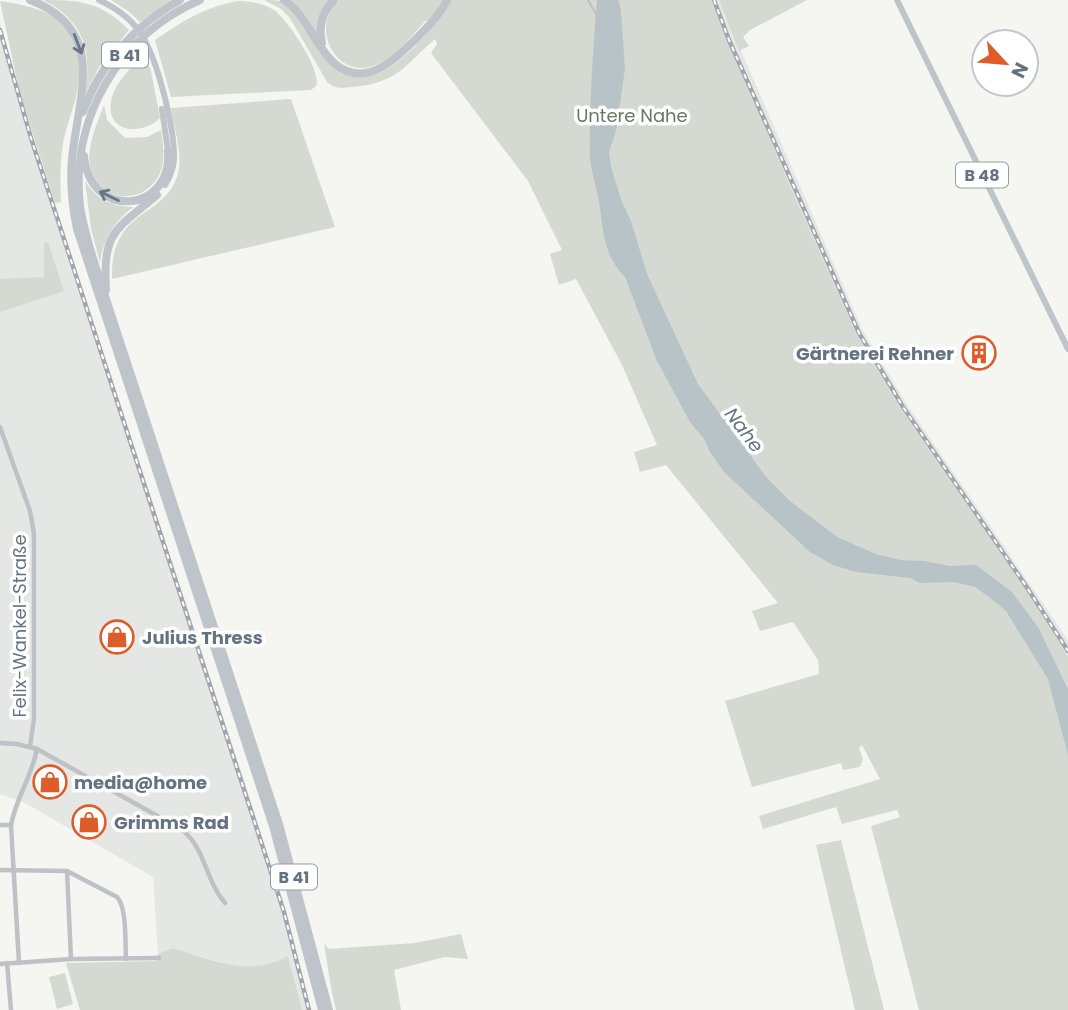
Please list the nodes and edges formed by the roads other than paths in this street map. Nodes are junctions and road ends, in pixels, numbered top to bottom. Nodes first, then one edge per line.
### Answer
1 (30, 0) edge
2 (99, 0) edge
3 (180, 0) edge
4 (200, 0) edge
5 (284, 0) edge
6 (334, 0) edge
7 (897, 0) edge
8 (447, 1) edge
9 (327, 55) junction
10 (156, 69) junction
11 (77, 132) junction
12 (83, 140) junction
13 (168, 151) joint
14 (165, 186) joint
15 (107, 300) junction
16 (1068, 349) edge
17 (0, 426) edge
18 (0, 743) edge
19 (30, 746) junction
20 (37, 749) junction
21 (0, 825) edge
22 (11, 825) junction
23 (0, 870) edge
24 (13, 870) junction
25 (67, 871) junction
26 (225, 903) dead end
27 (159, 958) dead end
28 (72, 959) junction
29 (126, 959) junction
30 (7, 963) junction
31 (19, 963) junction
32 (0, 964) edge
33 (11, 1010) edge
34 (322, 1010) edge
35 (329, 1010) edge

1 -> 11 highway, B 41
2 - 10 main road, B 41
3 - 11 highway, B 41
4 - 12 highway, B 41
5 - 9 highway
6 - 9 highway
7 - 16 main road, B 48
8 - 9 highway
10 - 13 main road, B 41
10 - 14 main road, B 41
11 - 34 highway, B 41
13 -> 12 highway, B 41
12 - 15 highway, B 41
14 - 15 highway, B 41
15 - 35 highway, B 41
17 - 19 street, Felix-Wankel-Straße
18 - 19 street
19 - 20 street
20 - 22 street
20 - 26 street
21 - 22 street
22 - 24 street
23 - 24 street
24 - 25 street
24 - 31 street
25 - 28 street
25 - 29 street
27 - 29 street
28 - 29 street
28 - 31 street
30 - 31 street
30 - 32 street
30 - 33 street

